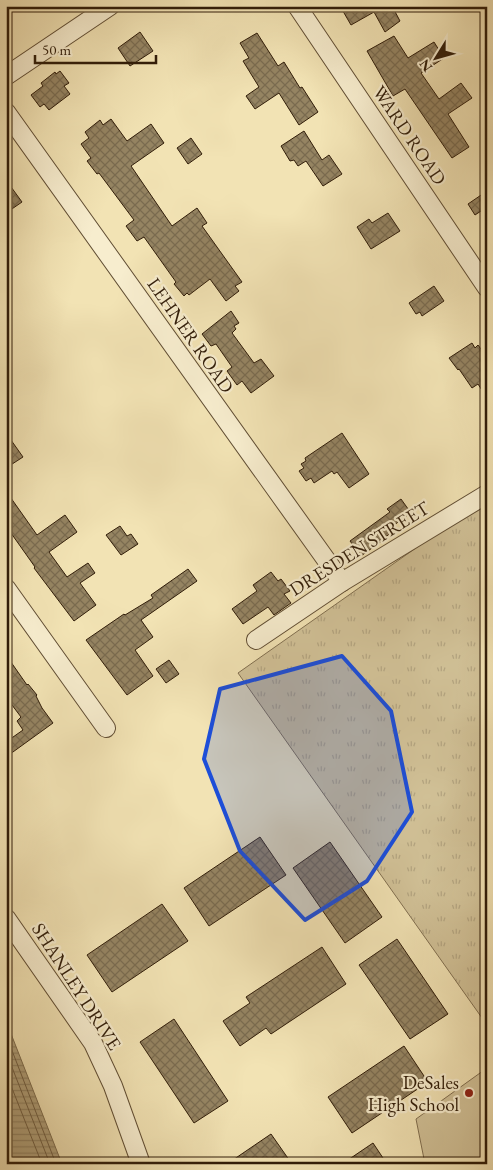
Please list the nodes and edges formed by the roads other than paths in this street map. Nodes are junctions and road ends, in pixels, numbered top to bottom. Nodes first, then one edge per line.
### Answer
1 (110, 6) edge
2 (297, 6) edge
3 (6, 76) edge
4 (6, 112) edge
5 (487, 288) edge
6 (487, 494) edge
7 (342, 582) junction
8 (6, 588) edge
9 (256, 640) dead end
10 (106, 728) dead end
11 (6, 918) edge
12 (141, 1164) edge

1 - 3 street
2 - 5 street, WARD ROAD
4 - 7 street, LEHNER ROAD
6 - 7 street, DRESDEN STREET
7 - 9 street, DRESDEN STREET
8 - 10 street
11 - 12 street, SHANLEY DRIVE

